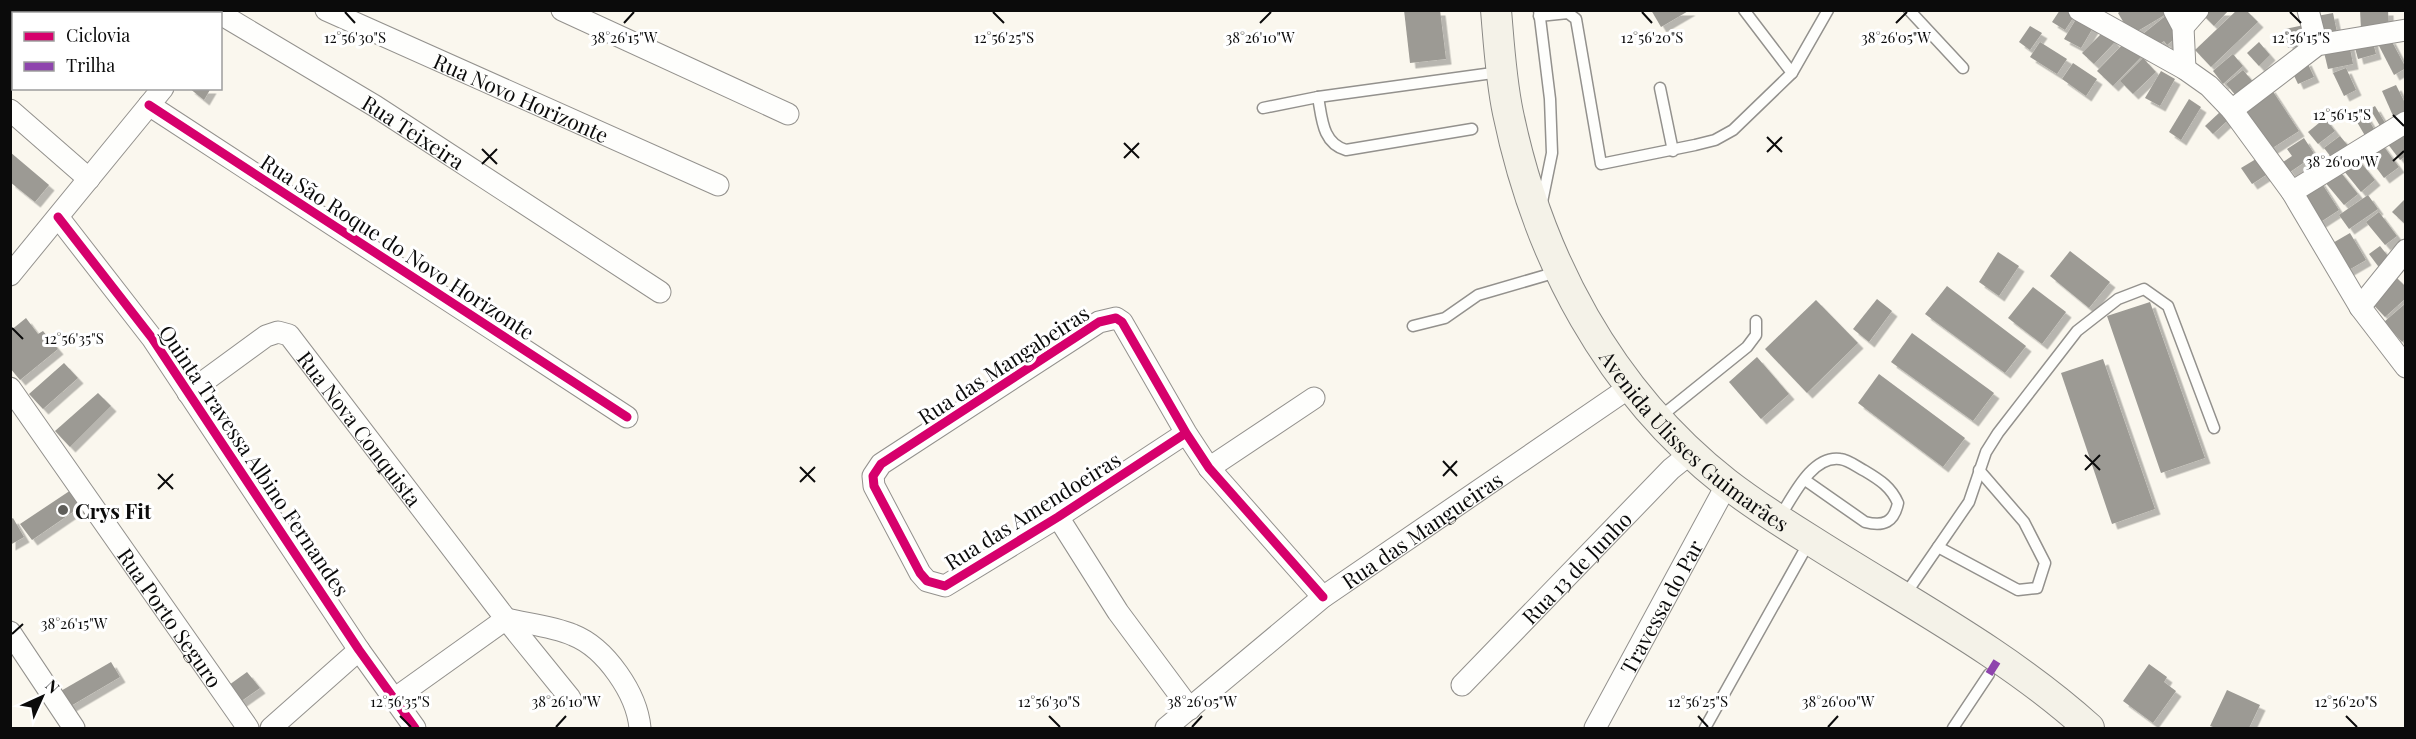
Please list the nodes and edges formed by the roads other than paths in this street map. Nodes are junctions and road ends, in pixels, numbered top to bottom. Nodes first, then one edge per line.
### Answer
1 (326, 10) edge
2 (562, 10) edge
3 (1744, 10) edge
4 (1828, 10) edge
5 (1908, 10) edge
6 (2079, 10) edge
7 (2198, 10) edge
8 (2308, 10) edge
9 (1498, 11) edge
10 (1539, 13) edge
11 (224, 15) edge
12 (2179, 19) edge
13 (2406, 30) edge
14 (2317, 45) junction
15 (1963, 68) dead end
16 (2185, 69) junction
17 (1502, 72) junction
18 (1792, 73) junction
19 (1660, 88) dead end
20 (156, 97) edge
21 (1318, 97) junction
22 (1263, 108) dead end
23 (10, 110) edge
24 (2232, 110) junction
25 (788, 114) dead end
26 (2406, 122) edge
27 (1472, 129) dead end
28 (1673, 151) junction
29 (89, 179) junction
30 (718, 184) dead end
31 (2292, 192) junction
32 (58, 217) junction
33 (1537, 219) junction
34 (2406, 250) edge
35 (1558, 272) junction
36 (10, 275) edge
37 (660, 292) dead end
38 (2360, 307) junction
39 (1756, 321) dead end
40 (1413, 326) dead end
41 (2406, 367) edge
42 (1630, 387) junction
43 (10, 388) edge
44 (188, 393) junction
45 (1314, 398) dead end
46 (627, 417) dead end
47 (1658, 419) junction
48 (2214, 428) dead end
49 (1186, 434) junction
50 (1691, 453) junction
51 (1209, 468) junction
52 (1980, 470) junction
53 (1805, 480) junction
54 (1727, 484) junction
55 (874, 486) joint
56 (1058, 518) junction
57 (1779, 519) junction
58 (1807, 547) junction
59 (1938, 547) junction
60 (1323, 597) junction
61 (1903, 597) junction
62 (506, 620) junction
63 (10, 632) edge
64 (359, 650) junction
65 (1994, 666) junction
66 (1462, 685) dead end
67 (570, 698) dead end
68 (394, 699) junction
69 (1190, 709) junction
70 (74, 729) edge
71 (248, 729) edge
72 (271, 729) edge
73 (415, 729) edge
74 (640, 729) edge
75 (1166, 729) edge
76 (1595, 729) edge
77 (1705, 729) edge
78 (1953, 729) edge
79 (2089, 729) edge

1 - 30 street, Rua Novo Horizonte
2 - 25 street
3 - 18 lane
4 - 18 lane
5 - 15 lane
6 - 16 street
7 - 12 street
8 - 14 street
9 - 17 main road, Avenida Ulisses Guimarães
10 - 28 lane
10 - 33 lane
11 - 37 street, Rua Teixeira
12 - 16 street
13 - 14 street
14 - 24 street
16 - 24 street
17 - 21 lane
17 - 33 main road, Avenida Ulisses Guimarães
18 - 28 lane
19 - 28 lane
20 - 29 street
20 - 46 street, Rua São Roque do Novo Horizonte
21 - 22 lane
21 - 27 lane
23 - 29 street
24 - 31 street
26 - 31 street
29 - 32 street
31 - 38 street
32 - 36 street
32 - 44 street, Quinta Travessa Albino Fernandes
33 - 35 main road, Avenida Ulisses Guimarães
34 - 38 street
35 - 40 lane
35 - 42 main road, Avenida Ulisses Guimarães
38 - 41 street
39 - 47 lane
42 - 47 main road, Avenida Ulisses Guimarães
42 - 60 street, Rua das Mangueiras
43 - 71 street, Rua Porto Seguro
44 - 62 street, Rua Nova Conquista
44 - 64 street, Quinta Travessa Albino Fernandes
45 - 51 street
47 - 50 main road, Avenida Ulisses Guimarães
48 - 52 lane
49 - 51 street, Rua das Mangabeiras
49 - 55 street, Rua das Mangabeiras
49 - 56 street, Rua das Amendoeiras
50 - 54 main road, Avenida Ulisses Guimarães
50 - 66 street, Rua 13 de Junho
51 - 60 street, Rua das Mangabeiras
52 - 59 lane
52 - 59 lane
53 - 53 lane
53 - 57 lane
54 - 57 main road, Avenida Ulisses Guimarães
54 - 76 street, Travessa do Par
55 - 56 street, Rua das Amendoeiras
56 - 69 street
57 - 58 main road, Avenida Ulisses Guimarães
58 - 61 main road, Avenida Ulisses Guimarães
58 - 77 lane
59 - 61 lane
60 - 69 street, Rua das Mangueiras
61 - 65 main road, Avenida Ulisses Guimarães
62 - 67 street, Rua Nova Conquista
62 - 68 street
62 - 74 street
63 - 70 street
64 - 68 street, Quinta Travessa Albino Fernandes
64 - 72 street
65 - 78 lane
65 - 79 main road, Avenida Ulisses Guimarães
68 - 73 street, Quinta Travessa Albino Fernandes
69 - 75 street, Rua das Mangueiras

